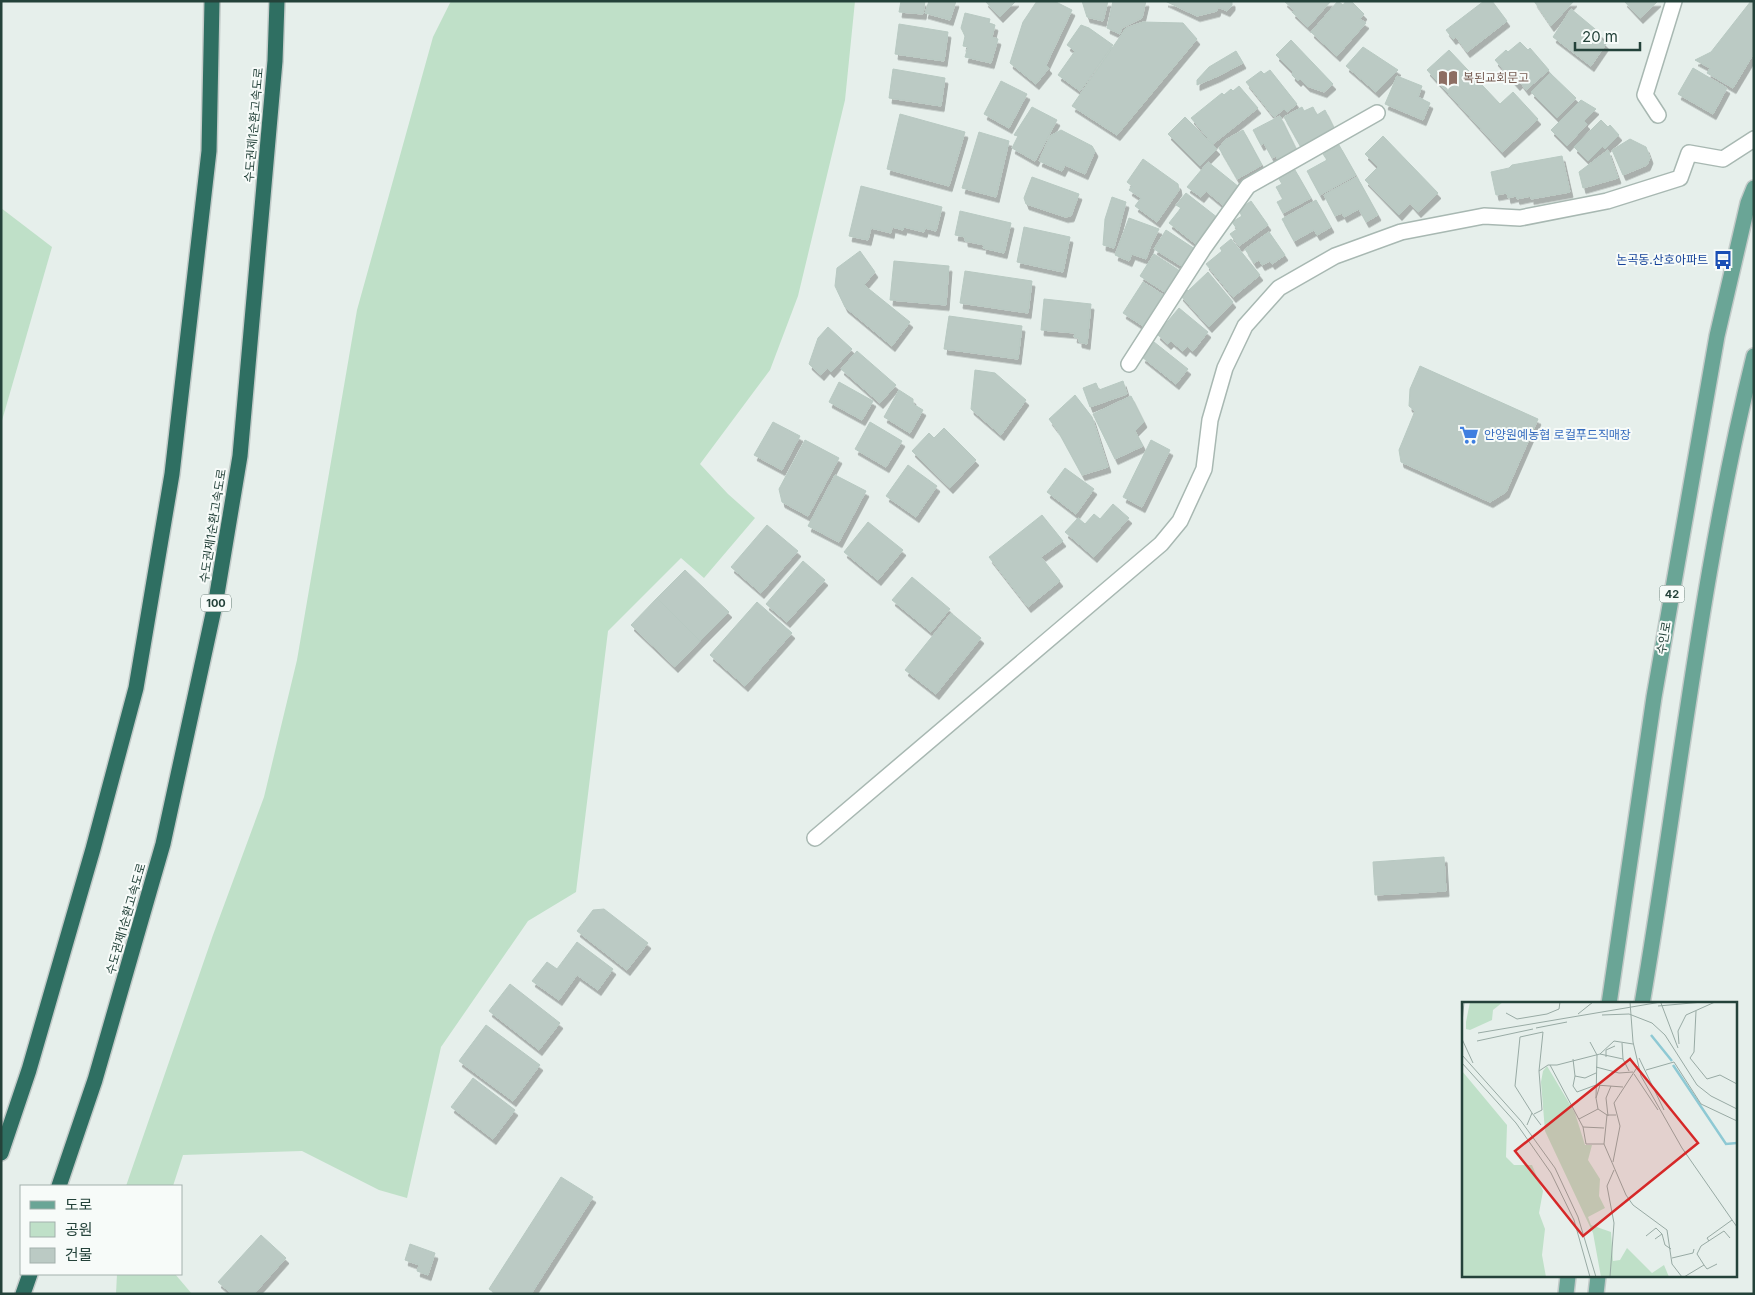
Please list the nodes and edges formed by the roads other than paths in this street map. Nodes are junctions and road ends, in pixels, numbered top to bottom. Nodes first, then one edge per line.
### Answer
1 (212, 1) edge
2 (277, 1) edge
3 (1674, 1) edge
4 (1377, 113) dead end
5 (1658, 116) dead end
6 (1754, 139) edge
7 (1754, 188) edge
8 (1754, 356) edge
9 (1129, 364) dead end
10 (815, 838) dead end
11 (1609, 1002) edge
12 (1642, 1002) edge
13 (1, 1153) edge
14 (59, 1185) edge
15 (30, 1275) edge
16 (1568, 1278) edge
17 (1598, 1278) edge
18 (23, 1294) edge
19 (1566, 1294) edge
20 (1596, 1294) edge

1 - 13 highway
2 - 14 highway, 수도권제1순환고속도로 / 100
3 - 5 street
4 - 9 street
6 - 10 street
7 - 11 main road, 수인로 / 42
8 - 12 main road
15 - 18 highway
16 - 19 main road
17 - 20 main road

